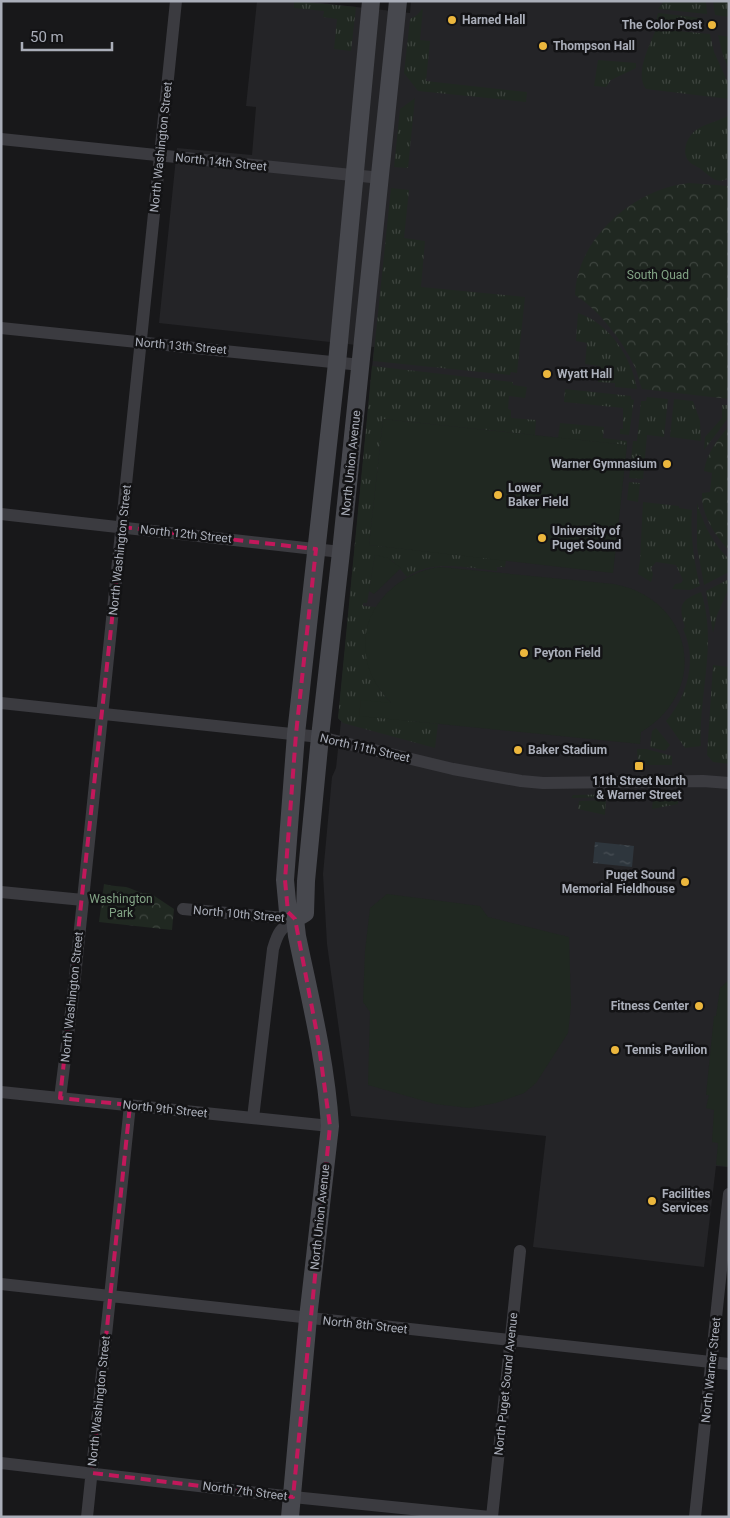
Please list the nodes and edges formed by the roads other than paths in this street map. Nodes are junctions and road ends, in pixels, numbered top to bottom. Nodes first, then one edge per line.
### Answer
1 (176, 1) edge
2 (371, 1) edge
3 (398, 1) edge
4 (1, 139) edge
5 (160, 155) junction
6 (353, 175) junction
7 (381, 178) junction
8 (1, 328) edge
9 (142, 343) junction
10 (336, 363) junction
11 (361, 366) junction
12 (1, 514) edge
13 (122, 527) junction
14 (316, 549) junction
15 (342, 552) junction
16 (1, 703) edge
17 (102, 713) junction
18 (296, 734) junction
19 (320, 737) junction
20 (729, 782) edge
21 (1, 892) edge
22 (83, 900) junction
23 (183, 910) dead end
24 (295, 920) junction
25 (1, 1092) edge
26 (60, 1098) junction
27 (130, 1106) junction
28 (253, 1118) junction
29 (330, 1126) junction
30 (729, 1194) edge
31 (520, 1251) dead end
32 (1, 1284) edge
33 (110, 1297) junction
34 (308, 1318) junction
35 (510, 1341) junction
36 (712, 1362) junction
37 (729, 1364) edge
38 (1, 1463) edge
39 (92, 1474) junction
40 (292, 1498) junction
41 (87, 1517) edge
42 (290, 1517) edge
43 (491, 1517) edge
44 (695, 1517) edge

1 - 5 street, North Washington Street
2 - 6 street, North Union Avenue
3 - 7 street, North Union Avenue
4 - 5 street, North 14th Street
5 - 6 street, North 14th Street
5 - 9 street, North Washington Street
6 - 7 street, North 14th Street
6 - 10 street, North Union Avenue
7 - 11 street, North Union Avenue
8 - 9 street, North 13th Street
9 - 10 street, North 13th Street
9 - 13 street, North Washington Street
10 - 11 street, North 13th Street
10 - 14 street, North Union Avenue
11 - 15 street, North Union Avenue
12 - 13 street, North 12th Street
13 - 14 street, North 12th Street
13 - 17 street, North Washington Street
14 - 15 street, North 12th Street
14 - 18 street, North Union Avenue
15 - 19 street, North Union Avenue
16 - 17 street, North 11th Street
17 - 18 street, North 11th Street
17 - 22 street, North Washington Street
18 - 19 street, North 11th Street
18 - 24 street, North Union Avenue
19 - 20 street, North 11th Street
19 - 24 street, North Union Avenue
21 - 22 street
22 - 26 street, North Washington Street
23 - 24 street, North 10th Street
24 - 28 street, North Union Avenue
24 - 29 street, North Union Avenue
25 - 26 street, North 9th Street
26 - 27 street, North 9th Street
27 - 28 street, North 9th Street
27 - 33 street, North Washington Street
28 - 29 street, North 9th Street
29 - 34 street, North Union Avenue
30 - 36 street, North Warner Street
31 - 35 street, North Puget Sound Avenue
32 - 33 street, North 8th Street
33 - 34 street, North 8th Street
33 - 39 street, North Washington Street
34 - 35 street, North 8th Street
34 - 40 street, North Union Avenue
35 - 36 street, North 8th Street
35 - 43 street, North Puget Sound Avenue
36 - 37 street, North 8th Street
36 - 44 street, North Warner Street
38 - 39 street, North 7th Street
39 - 40 street, North 7th Street
39 - 41 street, North Washington Street
40 - 42 street, North Union Avenue
40 - 43 street, North 7th Street

